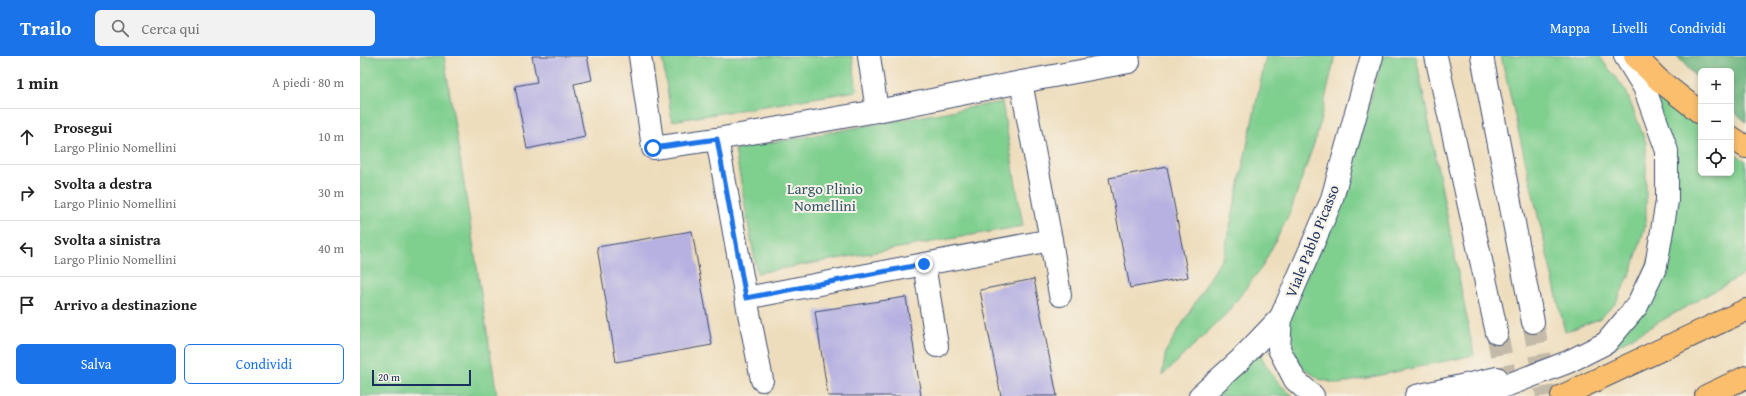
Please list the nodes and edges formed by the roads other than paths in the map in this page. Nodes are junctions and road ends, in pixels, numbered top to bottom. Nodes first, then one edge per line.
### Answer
1 (640, 56) edge
2 (869, 56) edge
3 (1128, 56) edge
4 (1372, 56) edge
5 (1436, 56) edge
6 (1482, 56) edge
7 (1625, 56) edge
8 (1635, 56) edge
9 (1021, 82) junction
10 (877, 111) junction
11 (1698, 112) edge
12 (1734, 138) edge
13 (717, 139) junction
14 (1746, 147) edge
15 (1051, 240) junction
16 (924, 264) junction
17 (1060, 295) dead end
18 (746, 298) junction
19 (1746, 310) edge
20 (1280, 317) junction
21 (1533, 322) tunnel mouth
22 (1497, 334) tunnel mouth
23 (937, 346) dead end
24 (1568, 362) junction
25 (1746, 377) edge
26 (762, 380) dead end
27 (1200, 396) edge
28 (1313, 396) edge
29 (1416, 396) edge
30 (1479, 396) edge
31 (1562, 396) edge
32 (1706, 396) edge

1 - 13 street
2 - 10 street
3 - 9 street
4 - 20 street, Viale Pablo Picasso
5 - 22 street
6 - 21 street
7 - 24 street
8 - 11 main road
9 - 10 street
9 - 15 street
10 - 13 street
12 - 14 main road
13 - 18 street
15 - 16 street
15 - 17 street
16 - 18 street
16 - 23 street
18 - 26 street
19 - 31 main road
20 - 27 street, Viale Pablo Picasso
20 - 28 street
24 - 29 street
24 - 30 street
25 - 32 main road

